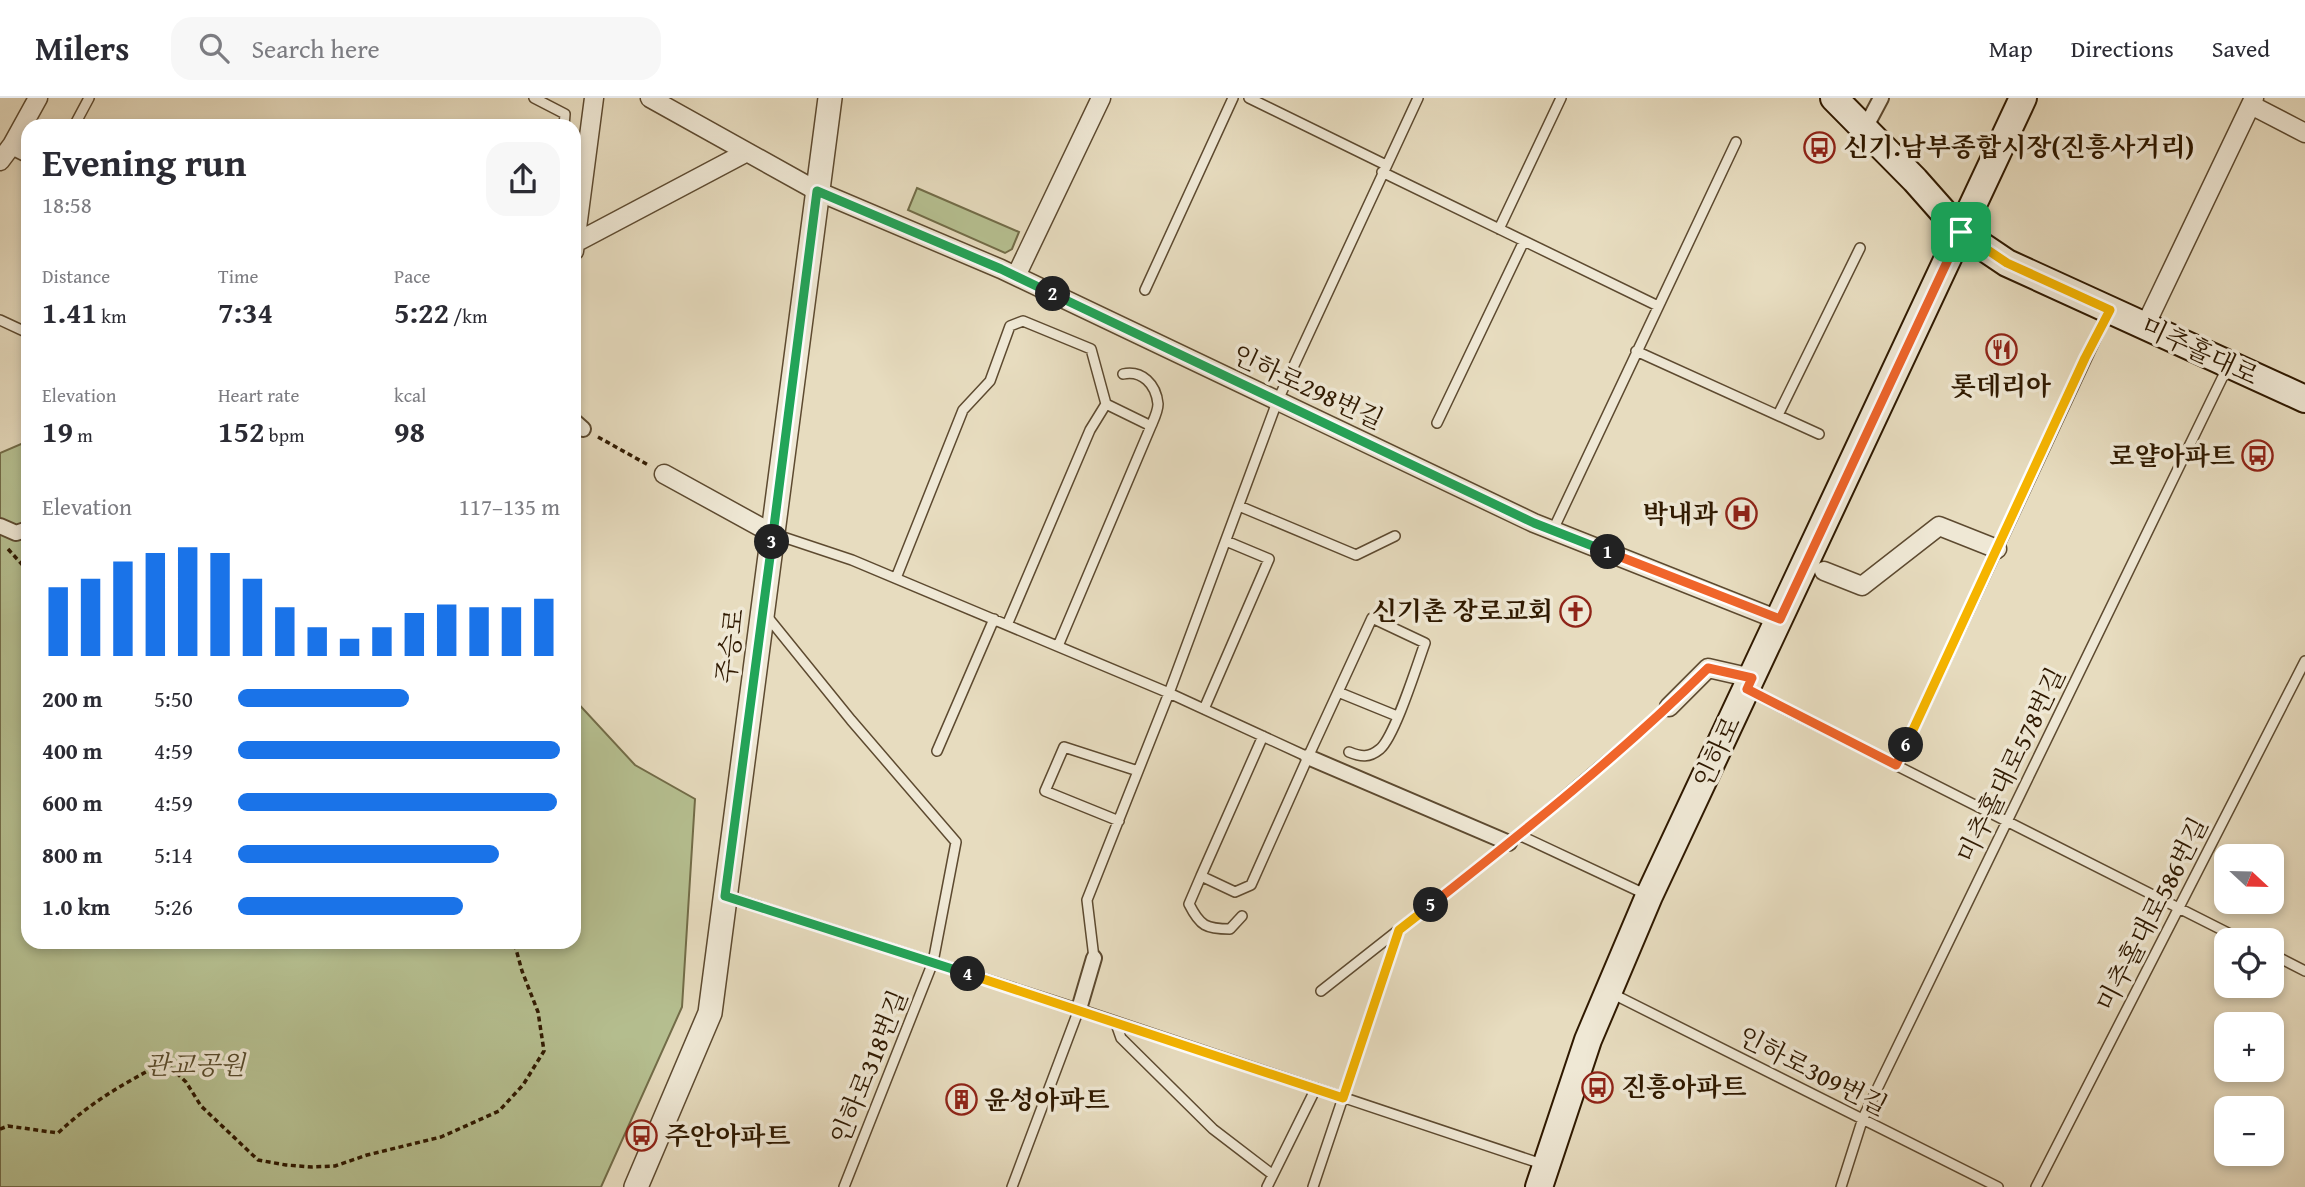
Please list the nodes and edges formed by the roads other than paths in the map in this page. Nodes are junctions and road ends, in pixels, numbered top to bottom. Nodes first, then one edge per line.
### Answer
1 (38, 98) edge
2 (89, 98) edge
3 (534, 98) edge
4 (594, 98) edge
5 (650, 98) edge
6 (830, 98) edge
7 (1101, 98) edge
8 (1233, 98) edge
9 (1250, 98) edge
10 (1418, 98) edge
11 (1561, 98) edge
12 (1834, 98) edge
13 (1881, 98) edge
14 (2022, 98) edge
15 (2252, 102) edge
16 (31, 119) edge
17 (78, 119) edge
18 (565, 119) edge
19 (1864, 130) junction
20 (2305, 133) edge
21 (1736, 142) dead end
22 (20, 149) edge
23 (747, 152) junction
24 (0, 161) edge
25 (1384, 168) junction
26 (817, 191) junction
27 (581, 194) edge
28 (1499, 229) junction
29 (1961, 232) junction
30 (1524, 241) junction
31 (581, 242) edge
32 (1860, 248) dead end
33 (1016, 276) junction
34 (1144, 290) dead end
35 (1658, 306) junction
36 (2110, 310) junction
37 (0, 320) edge
38 (2146, 326) junction
39 (21, 330) edge
40 (1636, 351) junction
41 (2229, 364) junction
42 (1123, 374) dead end
43 (2305, 399) edge
44 (1277, 401) junction
45 (1106, 404) junction
46 (1777, 415) junction
47 (1437, 423) dead end
48 (1151, 426) junction
49 (1819, 434) dead end
50 (664, 474) road end
51 (1239, 506) junction
52 (0, 526) edge
53 (1553, 530) junction
54 (21, 531) edge
55 (773, 534) junction
56 (1395, 536) dead end
57 (1226, 541) junction
58 (1997, 549) junction
59 (1824, 571) dead end
60 (896, 578) junction
61 (763, 611) junction
62 (994, 619) junction
63 (1780, 619) junction
64 (1007, 625) junction
65 (1058, 646) junction
66 (2305, 661) edge
67 (1749, 684) junction
68 (1338, 692) junction
69 (1169, 693) junction
70 (1669, 707) joint
71 (1204, 709) junction
72 (1397, 716) junction
73 (1263, 736) junction
74 (937, 751) dead end
75 (1349, 752) dead end
76 (1308, 757) junction
77 (1896, 765) junction
78 (1138, 771) junction
79 (1119, 821) junction
80 (2008, 821) junction
81 (1514, 839) junction
82 (1200, 876) junction
83 (725, 896) junction
84 (1650, 896) junction
85 (2179, 908) junction
86 (1242, 916) dead end
87 (2218, 928) edge
88 (1399, 930) junction
89 (1094, 958) joint
90 (2284, 960) edge
91 (933, 962) junction
92 (2305, 971) edge
93 (1321, 991) dead end
94 (1609, 992) junction
95 (1079, 1009) junction
96 (1115, 1021) junction
97 (1316, 1088) junction
98 (1343, 1098) junction
99 (1863, 1119) junction
100 (1273, 1175) junction
101 (1543, 1176) edge
102 (636, 1187) edge
103 (844, 1187) edge
104 (1012, 1187) edge
105 (1267, 1187) edge
106 (1313, 1187) edge
107 (1841, 1187) edge
108 (1998, 1187) edge
109 (2036, 1187) edge

1 - 16 street
2 - 17 lane
3 - 18 lane
4 - 27 street
5 - 23 street, 인하로298번길
6 - 26 street, 주승로
7 - 33 street
8 - 34 lane
9 - 25 lane
10 - 25 lane
11 - 28 lane
12 - 19 main road, 미추홀대로
13 - 19 street
14 - 29 main road, 인하로
15 - 20 street
15 - 38 street
19 - 29 main road, 미추홀대로
21 - 35 lane
22 - 24 street
23 - 26 street, 인하로298번길
23 - 31 street
25 - 28 lane
25 - 44 lane
26 - 33 street, 인하로298번길
26 - 55 street, 주승로
28 - 30 lane
29 - 36 main road, 미추홀대로
29 - 63 main road, 인하로
30 - 35 lane
30 - 47 lane
32 - 46 lane
33 - 44 street, 인하로298번길
35 - 40 lane
36 - 38 main road, 미추홀대로
36 - 58 lane
37 - 39 lane
38 - 41 main road, 미추홀대로
40 - 46 lane
40 - 53 lane
41 - 43 main road, 미추홀대로
41 - 80 lane, 미추홀대로578번길
42 - 48 lane
44 - 51 lane
44 - 53 street, 인하로298번길
45 - 48 lane
45 - 60 lane
45 - 64 lane
46 - 49 lane
48 - 65 lane
50 - 55 street
51 - 56 lane
51 - 57 lane
52 - 54 street
53 - 63 street, 인하로298번길
55 - 60 lane
55 - 61 street, 주승로
57 - 69 lane
57 - 71 lane
58 - 59 street
58 - 77 lane
60 - 62 lane
61 - 83 street, 주승로
61 - 91 lane
62 - 64 lane
62 - 74 lane
63 - 67 main road, 인하로
64 - 65 lane
65 - 69 lane
66 - 85 lane, 미추홀대로586번길
67 - 70 street
67 - 77 lane
67 - 84 main road, 인하로
68 - 72 lane
68 - 72 lane
68 - 76 lane
69 - 71 lane
69 - 78 lane
70 - 81 lane
71 - 73 lane
72 - 75 lane
73 - 76 lane
73 - 82 lane
76 - 81 street
76 - 82 lane
77 - 80 lane
78 - 79 lane
78 - 79 lane
79 - 89 lane
80 - 85 lane
80 - 99 lane, 미추홀대로578번길
81 - 84 lane
81 - 88 lane
82 - 86 lane
83 - 91 lane, 인하로318번길
83 - 102 street, 주승로
84 - 94 main road, 인하로
85 - 87 lane
85 - 109 lane, 미추홀대로586번길
88 - 93 lane
88 - 98 lane
89 - 95 street
90 - 92 lane
91 - 95 lane, 인하로318번길
91 - 103 lane, 인하로318번길
94 - 99 lane, 인하로309번길
94 - 101 main road, 인하로
95 - 96 lane, 인하로318번길
95 - 104 lane
96 - 97 lane, 인하로318번길
96 - 100 lane
97 - 98 lane, 인하로318번길
97 - 100 lane
98 - 101 lane, 인하로318번길
98 - 106 lane
99 - 107 lane, 미추홀대로578번길
99 - 108 lane, 인하로309번길
100 - 105 lane

